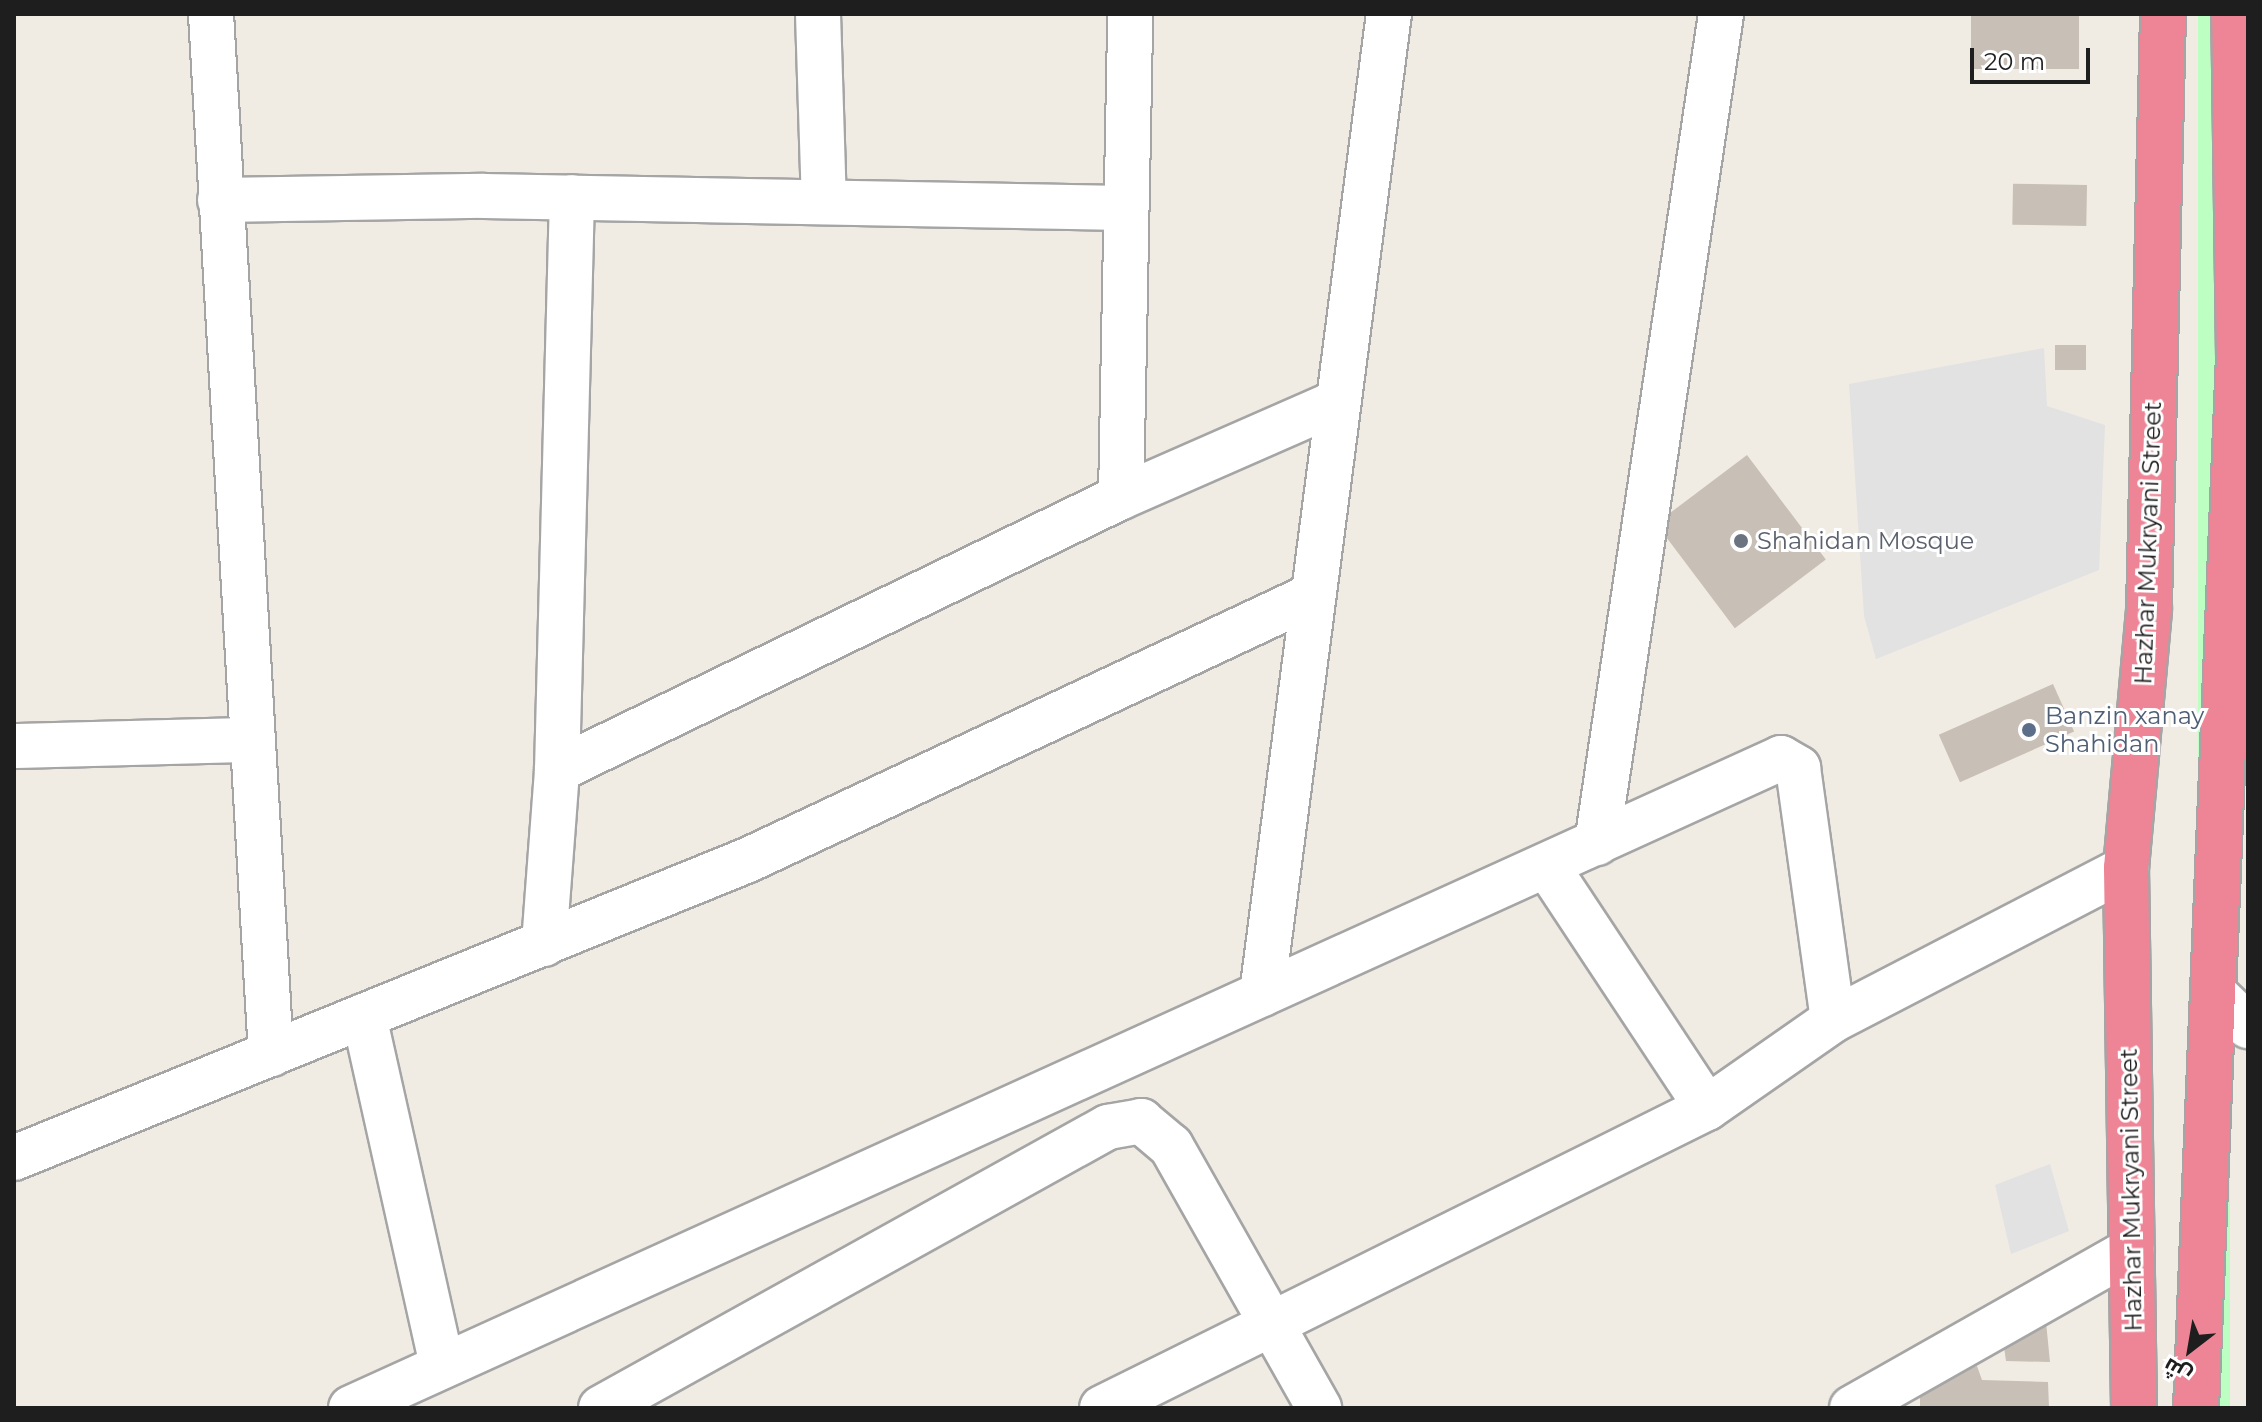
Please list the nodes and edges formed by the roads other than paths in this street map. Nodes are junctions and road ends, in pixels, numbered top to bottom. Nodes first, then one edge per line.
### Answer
1 (211, 14) edge
2 (818, 14) edge
3 (1130, 14) edge
4 (1389, 14) edge
5 (1721, 14) edge
6 (2163, 14) edge
7 (2234, 14) edge
8 (572, 197) junction
9 (220, 200) junction
10 (824, 200) junction
11 (1124, 208) junction
12 (1337, 402) junction
13 (2241, 467) edge
14 (1121, 497) junction
15 (1311, 596) junction
16 (251, 740) junction
17 (14, 746) edge
18 (557, 770) junction
19 (1597, 843) junction
20 (1547, 866) junction
21 (2126, 868) junction
22 (544, 944) junction
23 (1262, 994) junction
24 (2216, 995) junction
25 (364, 1016) junction
26 (1833, 1020) junction
27 (2248, 1026) edge
28 (271, 1054) junction
29 (1707, 1108) junction
30 (14, 1158) edge
31 (2131, 1250) junction
32 (1272, 1322) junction
33 (442, 1365) junction
34 (351, 1408) edge
35 (601, 1408) edge
36 (1102, 1408) edge
37 (1319, 1408) edge
38 (1852, 1408) edge
39 (2134, 1408) edge
40 (2196, 1408) edge

1 - 9 street
2 - 10 street
3 - 11 street
4 - 12 street
5 - 19 street
6 - 21 highway, Hazhar Mukryani Street
7 - 13 highway
8 - 9 street
8 - 10 street
8 - 18 street
9 - 16 street
10 - 11 street
11 - 14 street
12 - 14 street
12 - 15 street
13 - 24 highway
14 - 18 street
15 - 22 street
15 - 23 street
16 - 17 street
16 - 28 street
18 - 22 street
19 - 20 street
19 - 26 street
20 - 23 street
20 - 29 street
21 - 26 street
21 - 31 highway, Hazhar Mukryani Street
22 - 25 street
23 - 33 street
24 - 27 street
24 - 40 highway
25 - 28 street
25 - 33 street
26 - 29 street
28 - 30 street
29 - 32 street
31 - 38 street
31 - 39 highway, Hazhar Mukryani Street
32 - 35 street
32 - 36 street
32 - 37 street
33 - 34 street

